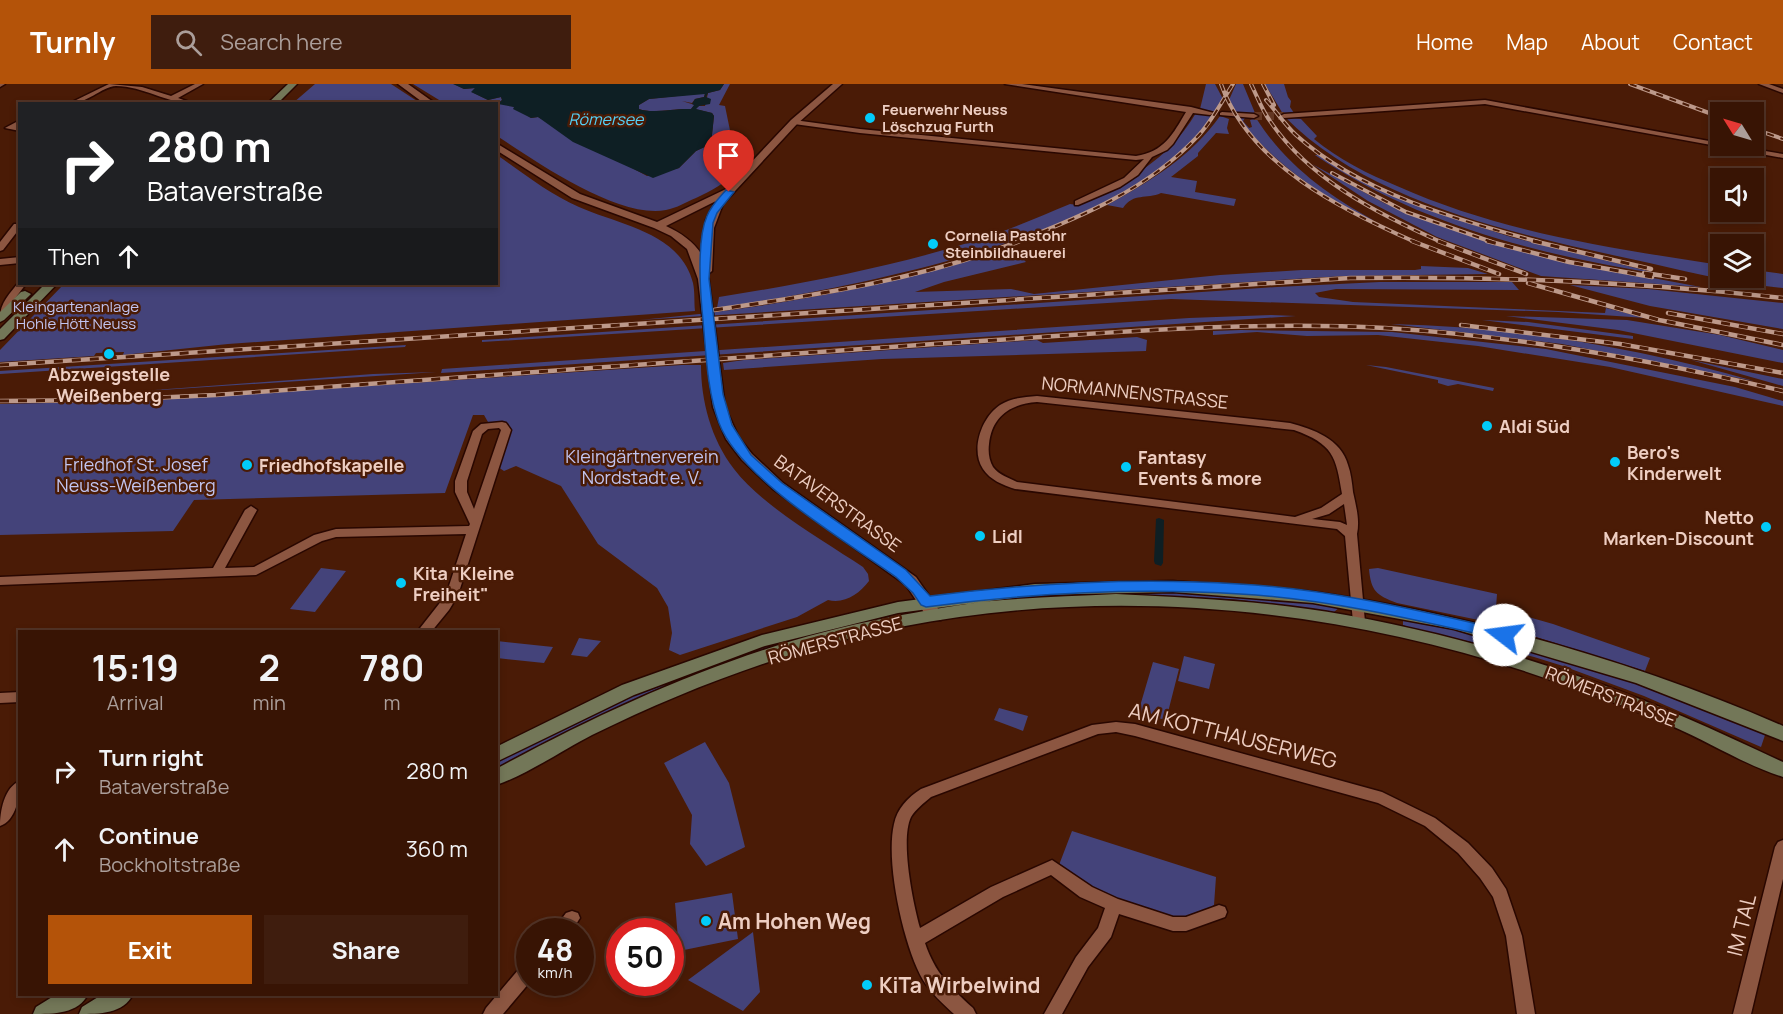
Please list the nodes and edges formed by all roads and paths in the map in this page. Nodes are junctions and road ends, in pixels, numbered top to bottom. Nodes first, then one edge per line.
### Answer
1 (114, 84) edge
2 (200, 84) edge
3 (293, 84) edge
4 (303, 84) edge
5 (402, 84) edge
6 (838, 84) edge
7 (1008, 84) edge
8 (1762, 84) edge
9 (1783, 92) edge
10 (173, 100) edge
11 (75, 102) edge
12 (273, 102) edge
13 (284, 102) edge
14 (429, 102) edge
15 (1191, 109) junction
16 (1210, 112) dead end
17 (1222, 114) dead end
18 (1254, 116) tunnel mouth
19 (1284, 116) tunnel mouth
20 (794, 122) junction
21 (18, 123) edge
22 (18, 129) edge
23 (1710, 143) edge
24 (498, 147) edge
25 (1764, 153) edge
26 (1783, 156) edge
27 (1149, 158) junction
28 (739, 181) junction
29 (1078, 203) dead end
30 (17, 226) dead end
31 (658, 226) junction
32 (18, 240) edge
33 (0, 248) edge
34 (0, 261) edge
35 (18, 261) edge
36 (704, 279) junction
37 (21, 285) edge
38 (36, 285) edge
39 (50, 285) edge
40 (2, 316) edge
41 (0, 336) edge
42 (1347, 496) junction
43 (251, 510) dead end
44 (1290, 519) junction
45 (474, 526) junction
46 (1351, 534) junction
47 (217, 572) junction
48 (0, 581) edge
49 (926, 602) junction
50 (1358, 604) junction
51 (935, 616) junction
52 (1359, 622) junction
53 (425, 630) edge
54 (18, 697) edge
55 (0, 698) edge
56 (1783, 734) edge
57 (498, 754) edge
58 (1783, 770) edge
59 (498, 777) edge
60 (18, 791) edge
61 (0, 820) edge
62 (1783, 847) edge
63 (1114, 906) junction
64 (1219, 912) dead end
65 (915, 940) junction
66 (516, 986) edge
67 (75, 996) edge
68 (120, 996) edge
69 (44, 1014) edge
70 (90, 1014) edge
71 (492, 1014) edge
72 (967, 1014) edge
73 (1053, 1014) edge
74 (1526, 1014) edge
75 (1742, 1014) edge

1 - 10 street
1 - 11 street
2 - 10 street
3 - 12 main road
4 - 13 main road
5 - 14 street
6 - 20 street
7 - 15 street
8 - 9 street
15 - 16 street
15 - 27 street
17 - 18 street
19 - 23 street
20 - 27 street
20 - 28 street
21 - 22 street
24 - 31 street, BATAVERSTRASSE
25 - 26 street
27 - 29 street
28 - 31 street
28 - 36 street
30 - 33 street
31 - 36 street, BATAVERSTRASSE
32 - 33 street
34 - 35 street
36 - 49 street, BATAVERSTRASSE
37 - 40 street
38 - 40 main road
39 - 41 main road
42 - 44 street, NORMANNENSTRASSE
42 - 44 street, NORMANNENSTRASSE
42 - 46 street, NORMANNENSTRASSE
43 - 47 street
44 - 46 street, NORMANNENSTRASSE
45 - 45 street
45 - 47 street
45 - 53 street
46 - 50 street, NORMANNENSTRASSE
47 - 48 street
49 - 50 main road, RÖMERSTRASSE
49 - 51 street, BATAVERSTRASSE
49 - 57 main road, RÖMERSTRASSE
50 - 52 street, NORMANNENSTRASSE
50 - 56 main road, RÖMERSTRASSE
51 - 52 main road, RÖMERSTRASSE
51 - 59 main road, RÖMERSTRASSE
52 - 58 main road, RÖMERSTRASSE
54 - 55 street
60 - 61 street
62 - 75 street, IM TAL
63 - 64 street
63 - 65 street
63 - 73 street
65 - 72 street, AM KOTTHAUSERWEG
65 - 74 street, AM KOTTHAUSERWEG
66 - 71 street
67 - 69 main road
68 - 70 main road

